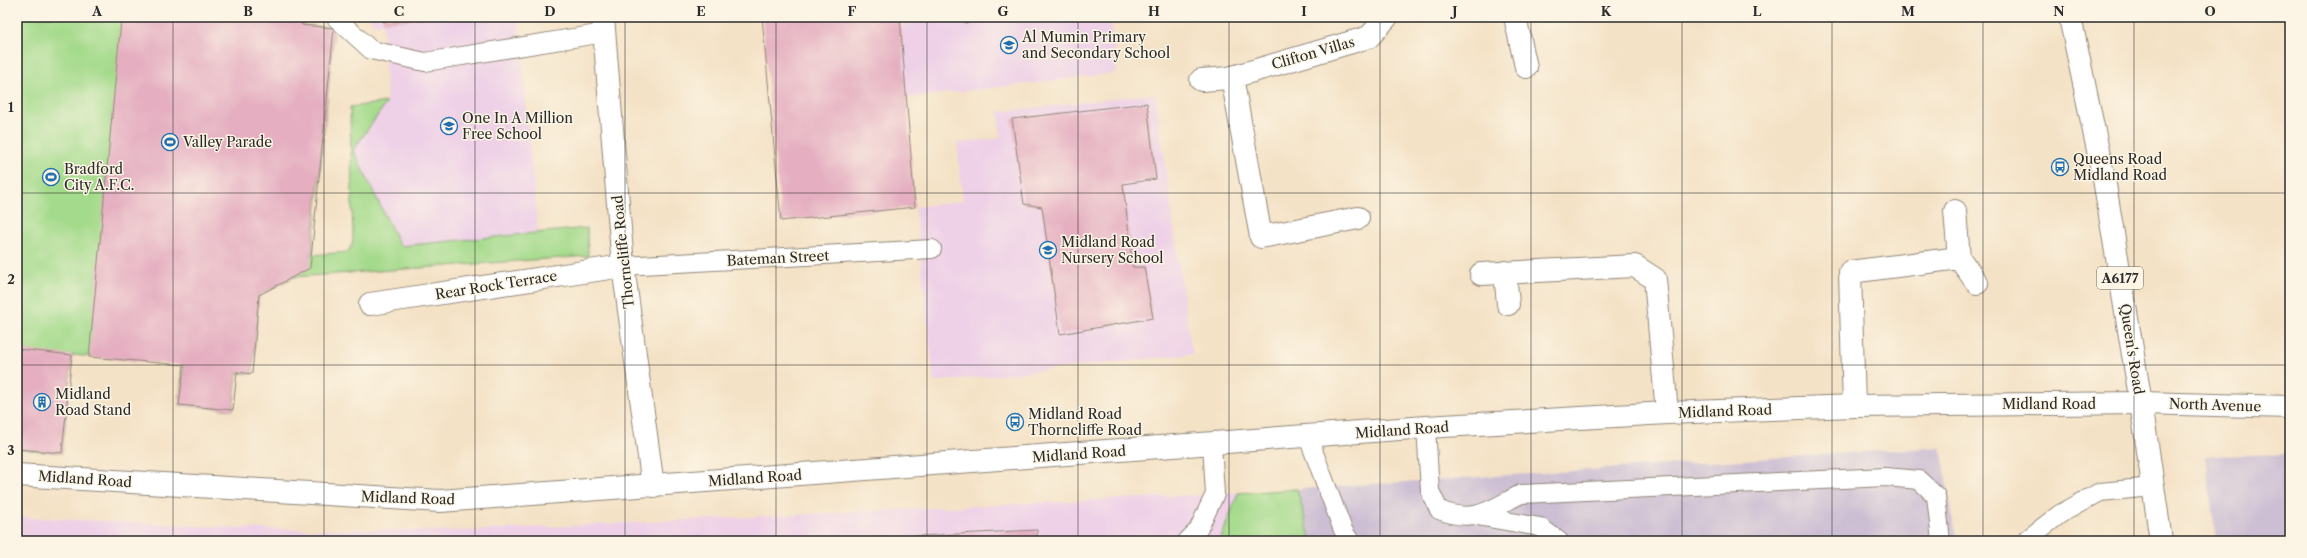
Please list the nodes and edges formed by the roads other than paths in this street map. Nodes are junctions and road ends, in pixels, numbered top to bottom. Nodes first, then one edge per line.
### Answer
1 (335, 17) edge
2 (1387, 17) edge
3 (1515, 17) edge
4 (2070, 17) edge
5 (603, 25) edge
6 (1526, 67) dead end
7 (1232, 77) junction
8 (1201, 80) dead end
9 (1955, 211) dead end
10 (1358, 218) dead end
11 (932, 249) dead end
12 (1959, 258) junction
13 (623, 266) junction
14 (1505, 272) junction
15 (1481, 274) dead end
16 (1977, 283) dead end
17 (370, 304) dead end
18 (1508, 304) dead end
19 (2141, 403) junction
20 (1854, 406) junction
21 (2290, 407) edge
22 (1667, 413) junction
23 (1426, 427) junction
24 (1308, 437) junction
25 (1212, 444) junction
26 (17, 475) edge
27 (653, 486) junction
28 (2153, 487) junction
29 (1477, 516) junction
30 (1187, 541) edge
31 (1350, 541) edge
32 (1559, 541) edge
33 (1941, 541) edge
34 (2025, 541) edge
35 (2161, 541) edge

1 - 5 lane
2 - 7 main road, Clifton Villas
3 - 6 main road
4 - 19 main road, Queen's Road / A6177
5 - 13 main road, Thorncliffe Road
7 - 8 main road, Clifton Villas
7 - 10 main road
9 - 12 main road
11 - 13 lane, Bateman Street
12 - 16 main road
12 - 20 main road
13 - 17 main road, Rear Rock Terrace
13 - 27 main road, Thorncliffe Road
14 - 15 main road
14 - 18 main road
14 - 22 main road
19 - 20 main road, Midland Road
19 - 21 main road, North Avenue
19 - 28 main road, Queen's Road / A6177
20 - 22 main road, Midland Road
22 - 23 main road, Midland Road
23 - 24 main road, Midland Road
23 - 29 lane
24 - 25 main road, Midland Road
24 - 31 lane
25 - 27 main road, Midland Road
25 - 30 lane
26 - 27 main road, Midland Road
28 - 34 lane
28 - 35 main road, Queen's Road / A6177
29 - 32 lane
29 - 33 lane

